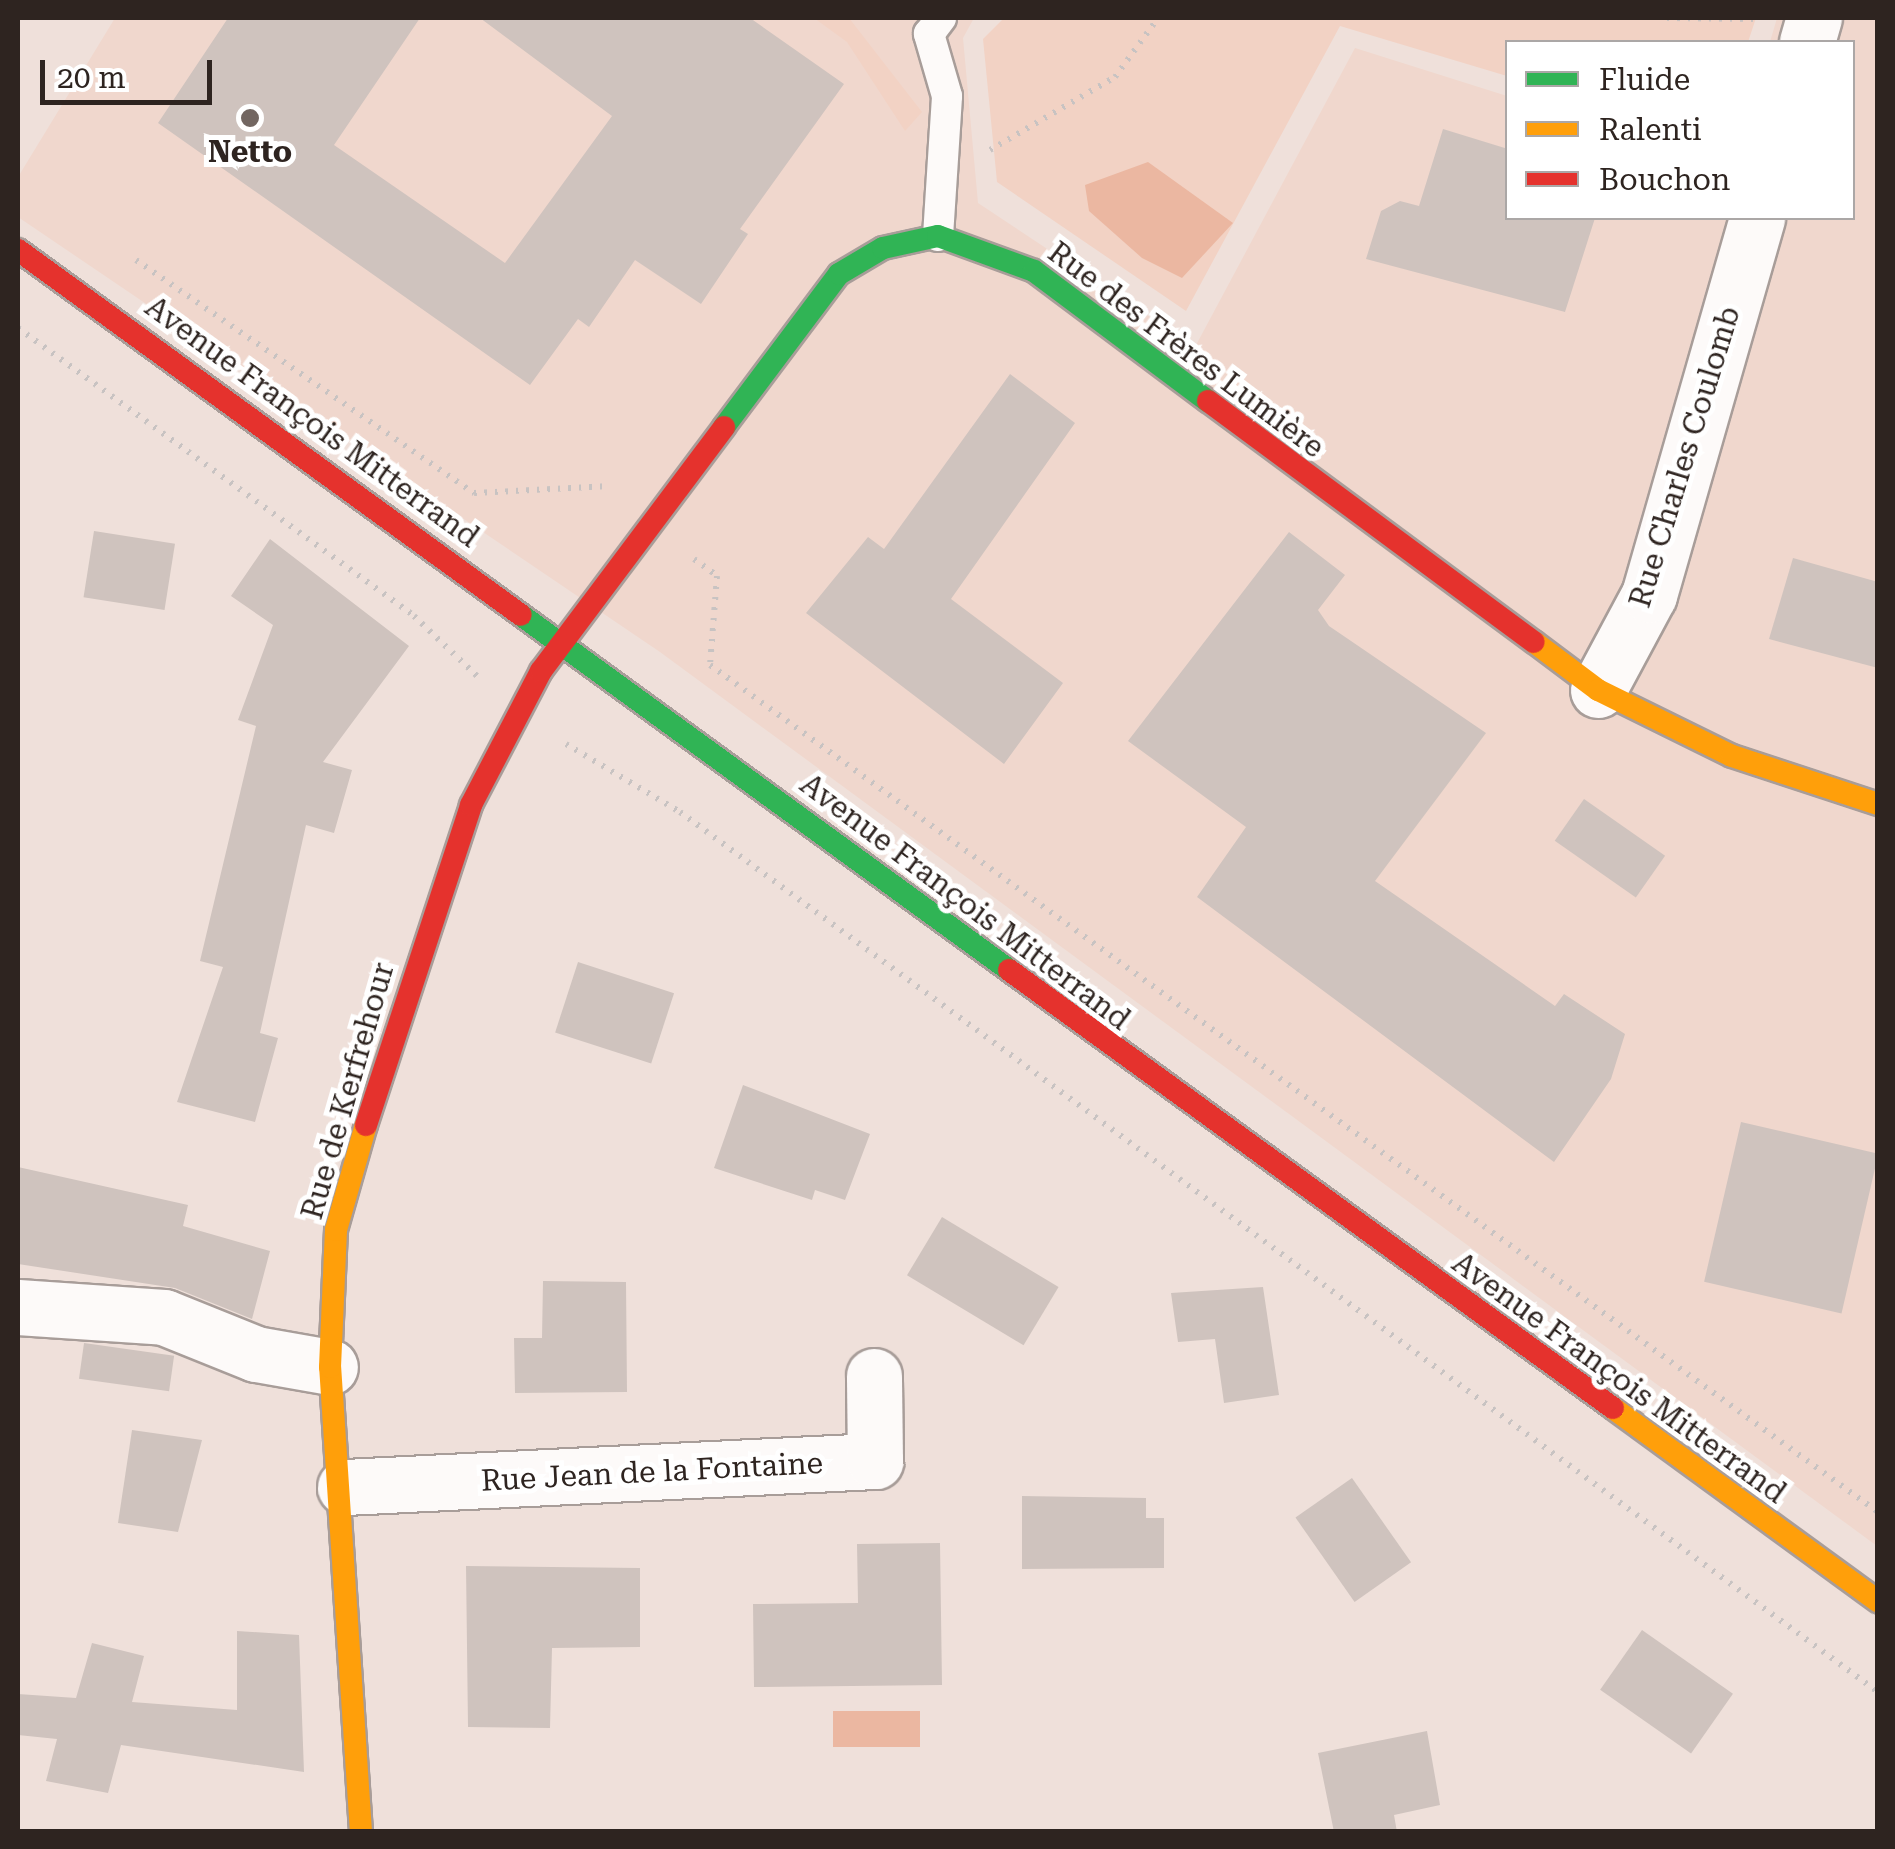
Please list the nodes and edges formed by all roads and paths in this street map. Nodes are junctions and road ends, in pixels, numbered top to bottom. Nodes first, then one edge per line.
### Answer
1 (941, 18) edge
2 (1158, 18) edge
3 (1667, 18) edge
4 (1812, 27) edge
5 (988, 152) dead end
6 (1756, 220) edge
7 (938, 236) junction
8 (18, 250) edge
9 (121, 251) dead end
10 (18, 328) edge
11 (646, 524) junction
12 (564, 640) junction
13 (1598, 690) junction
14 (518, 716) junction
15 (1878, 804) edge
16 (18, 1306) edge
17 (330, 1368) junction
18 (874, 1376) dead end
19 (344, 1488) junction
20 (1878, 1512) edge
21 (1878, 1601) edge
22 (1878, 1692) edge
23 (360, 1832) edge

1 - 7 lane
2 - 5 path
3 - 4 path
6 - 13 street, Rue Charles Coulomb
7 - 11 street
7 - 13 street, Rue des Frères Lumière
8 - 12 street, Avenue François Mitterrand
9 - 11 path
10 - 14 path
11 - 12 street
11 - 20 path
12 - 14 street, Rue de Kerfrehour
12 - 21 street, Avenue François Mitterrand
13 - 15 street, Rue des Frères Lumière
14 - 17 street, Rue de Kerfrehour
14 - 22 path
16 - 17 street
17 - 19 street, Rue de Kerfrehour
18 - 19 street, Rue Jean de la Fontaine
19 - 23 street, Rue de Kerfrehour

